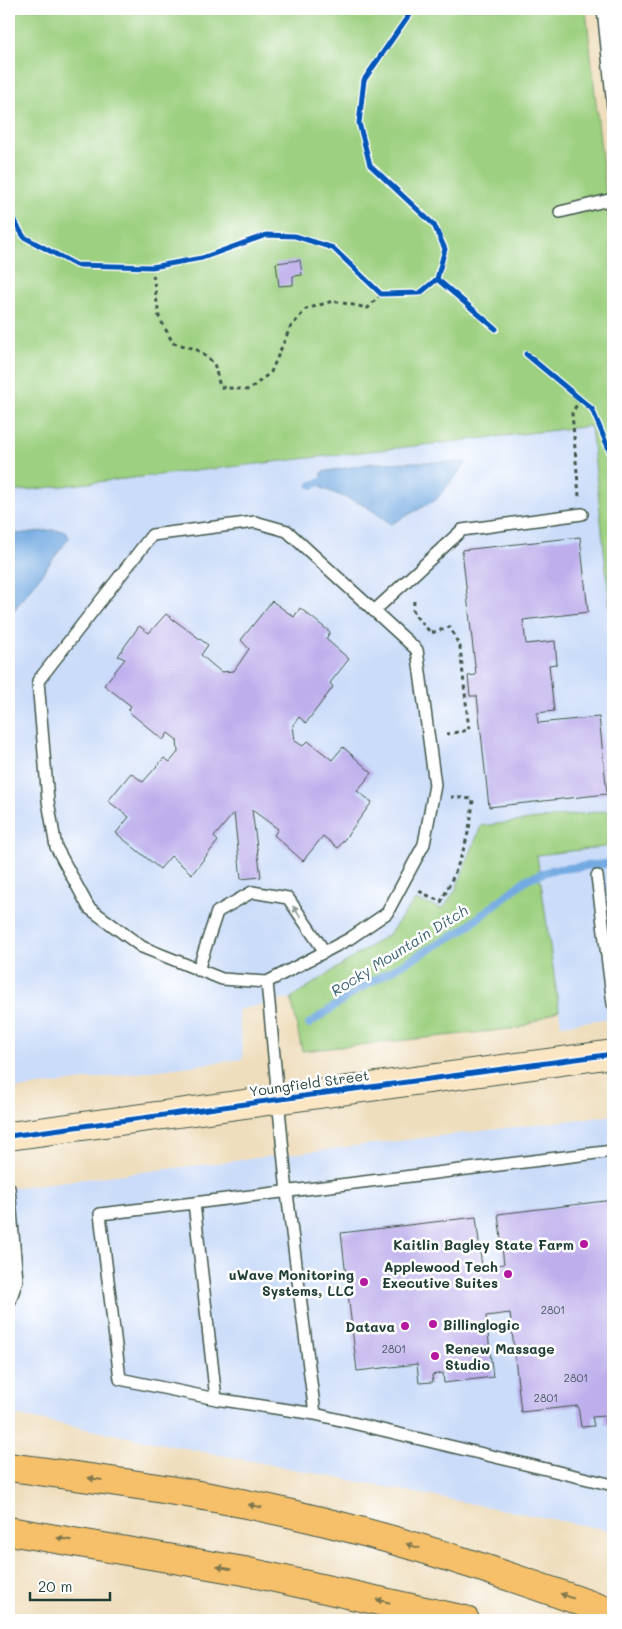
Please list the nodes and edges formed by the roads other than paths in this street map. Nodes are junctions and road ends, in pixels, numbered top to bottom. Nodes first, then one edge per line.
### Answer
1 (604, 9) edge
2 (613, 107) edge
3 (613, 199) edge
4 (560, 212) dead end
5 (582, 514) road end
6 (374, 611) junction
7 (597, 876) dead end
8 (325, 952) junction
9 (198, 970) junction
10 (267, 982) junction
11 (612, 988) edge
12 (613, 1004) edge
13 (613, 1054) edge
14 (277, 1099) junction
15 (9, 1136) edge
16 (613, 1151) edge
17 (9, 1188) edge
18 (287, 1193) junction
19 (194, 1203) junction
20 (11, 1226) edge
21 (9, 1304) edge
22 (216, 1399) junction
23 (315, 1414) junction
24 (9, 1467) edge
25 (613, 1485) edge
26 (9, 1531) edge
27 (613, 1613) edge
28 (465, 1620) edge

1 - 2 lane
3 - 4 lane
5 - 6 lane
6 - 8 lane
6 - 9 lane
7 - 11 lane
8 -> 9 lane
8 - 10 lane
9 - 10 lane
10 - 14 lane
11 - 12 lane
13 - 14 street, Youngfield Street
14 - 15 street, Youngfield Street
14 - 18 lane
16 - 18 lane
17 - 20 lane
18 - 19 lane
18 - 23 lane
19 - 22 lane
19 - 22 lane
20 - 21 lane
22 - 23 lane
23 - 25 lane
27 -> 24 highway
28 -> 26 highway

